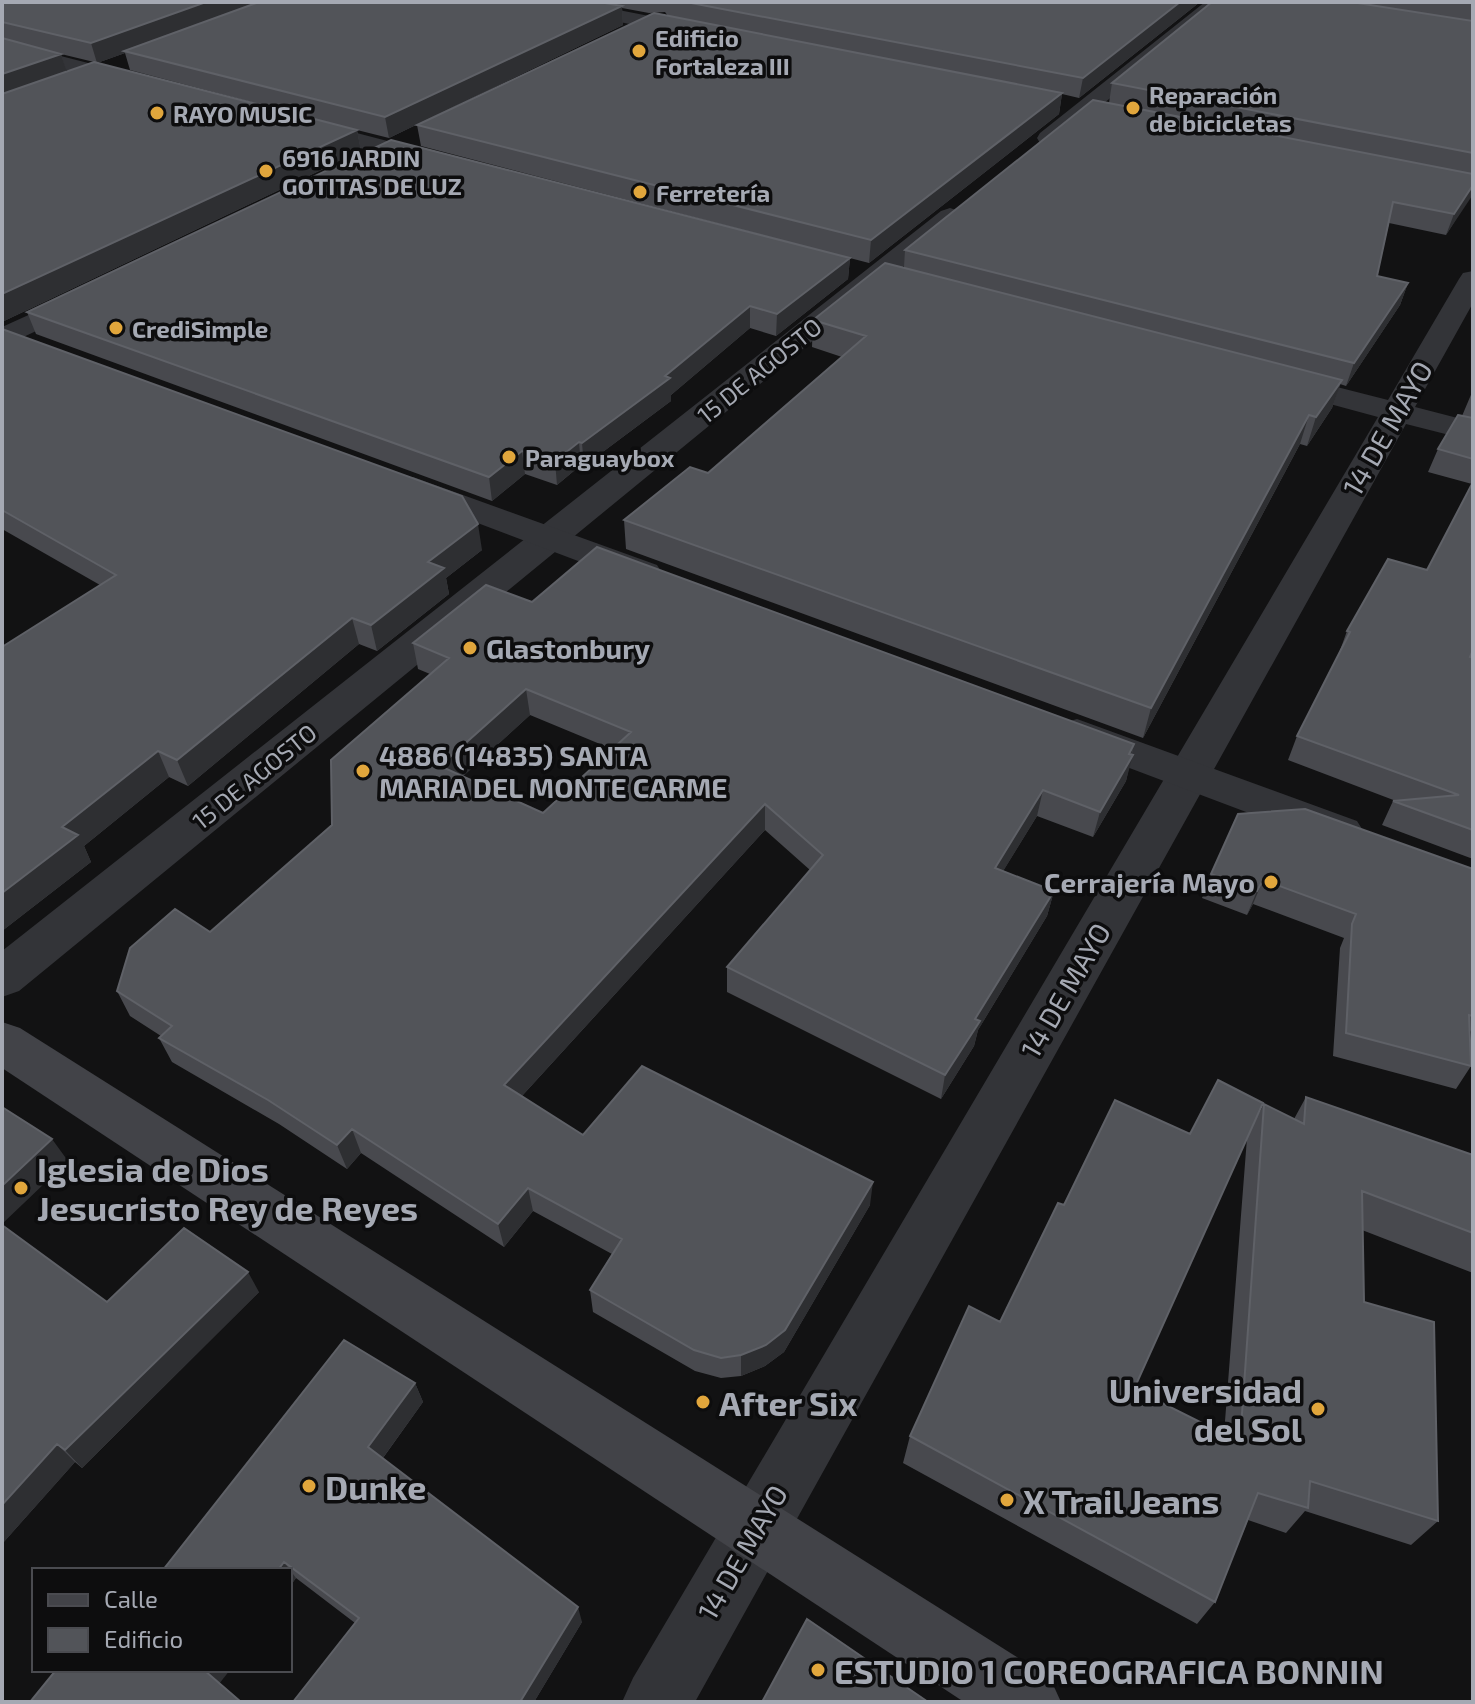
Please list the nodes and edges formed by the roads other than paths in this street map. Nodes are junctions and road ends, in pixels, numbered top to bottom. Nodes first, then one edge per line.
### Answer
1 (549, 2) edge
2 (692, 2) edge
3 (1217, 2) edge
4 (651, 22) junction
5 (728, 38) edge
6 (609, 42) edge
7 (2, 47) edge
8 (127, 62) edge
9 (98, 73) junction
10 (71, 83) edge
11 (160, 89) edge
12 (283, 121) edge
13 (418, 136) edge
14 (390, 149) junction
15 (1023, 158) edge
16 (362, 163) edge
17 (466, 169) edge
18 (974, 197) edge
19 (1473, 279) edge
20 (106, 287) edge
21 (4, 336) edge
22 (51, 352) edge
23 (1259, 376) edge
24 (1397, 412) junction
25 (1473, 432) edge
26 (389, 478) edge
27 (550, 538) junction
28 (669, 582) edge
29 (1040, 720) edge
30 (1189, 775) junction
31 (1368, 842) edge
32 (2, 978) edge
33 (2, 1042) edge
34 (756, 1528) junction
35 (657, 1702) edge
36 (1026, 1702) edge

1 - 4 street
2 - 4 street
3 - 15 street
4 - 5 street
4 - 6 street
7 - 9 street
8 - 9 street
9 - 10 street
9 - 11 street
12 - 14 street
13 - 14 street
14 - 16 street
14 - 17 street
18 - 27 street, 15 DE AGOSTO
19 - 24 street, 14 DE MAYO
20 - 21 street
21 - 22 street
23 - 24 street
24 - 25 street
24 - 30 street, 14 DE MAYO
26 - 27 street
27 - 28 street
27 - 32 street, 15 DE AGOSTO
29 - 30 street
30 - 31 street
30 - 34 street, 14 DE MAYO
33 - 34 main road
34 - 35 street, 14 DE MAYO
34 - 36 main road

